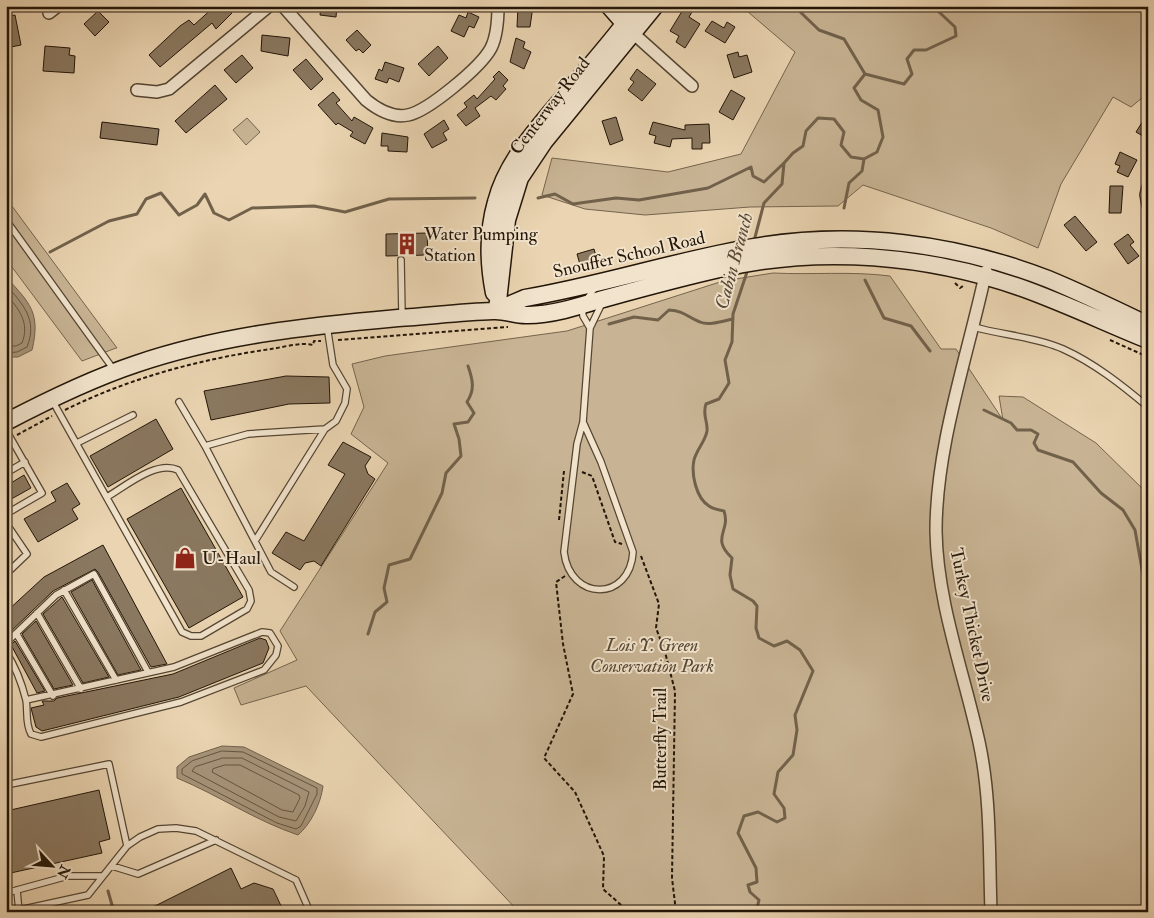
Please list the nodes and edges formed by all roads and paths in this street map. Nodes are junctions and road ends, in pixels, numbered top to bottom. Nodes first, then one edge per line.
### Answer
1 (269, 6) edge
2 (283, 6) edge
3 (498, 6) edge
4 (609, 6) edge
5 (638, 6) edge
6 (655, 6) edge
7 (629, 29) junction
8 (692, 86) dead end
9 (138, 90) dead end
10 (1148, 187) edge
11 (1148, 205) edge
12 (6, 220) edge
13 (401, 260) dead end
14 (989, 260) junction
15 (985, 277) junction
16 (603, 280) junction
17 (952, 281) dead end
18 (963, 286) dead end
19 (605, 299) junction
20 (582, 306) junction
21 (497, 310) junction
22 (402, 318) junction
23 (326, 324) junction
24 (1148, 325) edge
25 (514, 326) dead end
26 (974, 327) junction
27 (590, 328) junction
28 (341, 340) dead end
29 (1148, 340) edge
30 (314, 341) dead end
31 (115, 371) junction
32 (51, 398) junction
33 (179, 402) dead end
34 (1148, 407) edge
35 (69, 408) dead end
36 (133, 415) dead end
37 (43, 421) dead end
38 (6, 422) edge
39 (583, 422) junction
40 (325, 429) junction
41 (6, 430) edge
42 (20, 434) dead end
43 (77, 443) junction
44 (205, 446) junction
45 (25, 462) junction
46 (564, 470) dead end
47 (577, 472) dead end
48 (6, 473) edge
49 (107, 497) junction
50 (6, 514) edge
51 (558, 522) dead end
52 (6, 523) edge
53 (255, 541) junction
54 (626, 546) dead end
55 (637, 549) dead end
56 (569, 573) junction
57 (6, 574) edge
58 (294, 587) dead end
59 (64, 590) junction
60 (37, 613) junction
61 (16, 633) junction
62 (6, 643) edge
63 (6, 652) edge
64 (148, 672) junction
65 (116, 680) junction
66 (81, 689) junction
67 (53, 696) junction
68 (26, 700) junction
69 (6, 785) edge
70 (216, 840) junction
71 (127, 846) junction
72 (112, 866) junction
73 (103, 876) junction
74 (17, 890) junction
75 (6, 893) edge
76 (19, 911) edge
77 (10, 912) edge
78 (310, 912) edge
79 (629, 912) edge
80 (676, 912) edge
81 (991, 912) edge

1 - 9 street
2 - 3 street
4 - 7 main road
5 - 7 main road, Centerway Road
6 - 7 main road, Centerway Road
7 - 8 street
7 - 21 main road, Centerway Road
10 - 11 street
12 - 31 lane
13 - 22 lane
14 - 15 street, Turkey Thicket Drive
14 - 16 main road, Snouffer School Road
14 - 24 main road, Snouffer School Road
15 - 19 main road, Snouffer School Road
15 - 26 street, Turkey Thicket Drive
15 - 29 main road, Snouffer School Road
16 - 20 lane
16 - 21 main road, Snouffer School Road
17 - 18 path
19 - 20 main road, Snouffer School Road
19 - 27 lane
20 - 21 main road, Snouffer School Road
20 - 27 lane
21 - 22 main road, Snouffer School Road
22 - 23 main road, Snouffer School Road
23 - 31 main road, Snouffer School Road
23 - 40 lane
25 - 28 path
26 - 34 lane
26 - 81 street, Turkey Thicket Drive
27 - 39 lane
30 - 35 path
31 - 32 main road, Snouffer School Road
32 - 38 main road, Snouffer School Road
32 - 43 lane
33 - 44 lane
36 - 43 lane
37 - 42 path
39 - 56 lane
39 - 56 lane
40 - 44 lane
40 - 53 lane
41 - 45 lane
43 - 49 lane
44 - 53 lane
45 - 48 lane
45 - 50 lane
46 - 51 path
47 - 54 path
49 - 49 lane
52 - 57 lane
53 - 58 lane
55 - 80 path, Butterfly Trail
56 - 79 path
59 - 60 lane
59 - 64 lane
59 - 65 lane
60 - 61 lane
60 - 66 lane
61 - 62 lane
61 - 67 lane
63 - 68 lane
64 - 65 lane
64 - 68 lane
65 - 66 lane
66 - 67 lane
67 - 68 lane
69 - 71 lane
70 - 71 lane
70 - 72 lane
70 - 78 lane
71 - 72 lane
72 - 73 lane
73 - 74 lane
73 - 76 lane
74 - 75 lane
74 - 76 lane
76 - 77 lane

